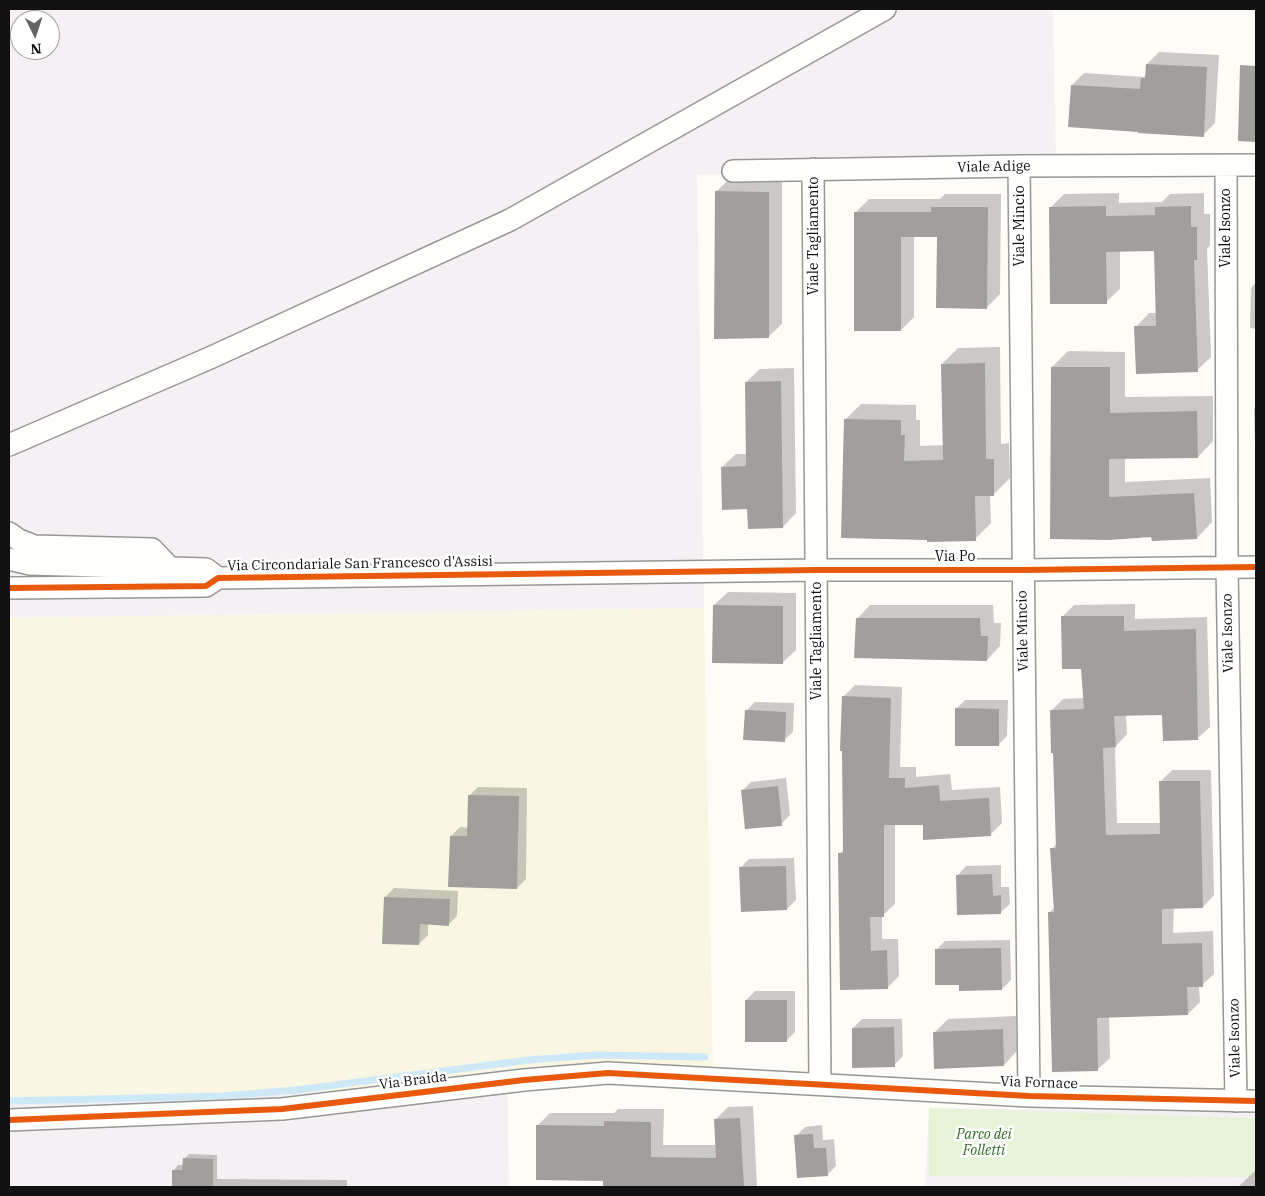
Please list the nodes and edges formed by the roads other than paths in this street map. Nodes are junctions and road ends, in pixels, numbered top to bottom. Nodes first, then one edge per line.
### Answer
1 (886, 9) edge
2 (1226, 165) junction
3 (1256, 165) edge
4 (1019, 166) junction
5 (813, 169) junction
6 (733, 171) dead end
7 (11, 445) edge
8 (9, 533) edge
9 (9, 559) edge
10 (1227, 567) junction
11 (1256, 567) edge
12 (170, 568) junction
13 (816, 570) junction
14 (1022, 570) junction
15 (654, 573) joint
16 (218, 578) junction
17 (9, 588) edge
18 (820, 1084) junction
19 (1028, 1096) junction
20 (1246, 1101) edge
21 (9, 1120) edge

1 - 7 street
2 - 3 street, Viale Adige
2 - 4 street, Viale Adige
2 - 10 street, Viale Isonzo
4 - 5 street, Viale Adige
4 - 14 street, Viale Mincio
5 - 6 street, Viale Adige
5 - 13 street, Viale Tagliamento
8 - 12 street
9 - 12 street, Via Circondariale San Francesco d'Assisi
10 - 11 street, Via Po
10 - 14 street, Via Po
10 - 20 street, Viale Isonzo
12 - 16 street, Via Circondariale San Francesco d'Assisi
13 - 14 street, Via Po
13 - 15 street, Via Po
13 - 18 street, Viale Tagliamento
14 - 19 street, Viale Mincio
15 - 16 street, Via Circondariale San Francesco d'Assisi
16 - 17 street, Via Circondariale San Francesco d'Assisi
18 - 19 street, Via Fornace
18 - 21 street, Via Braida
19 - 20 street, Via Fornace

